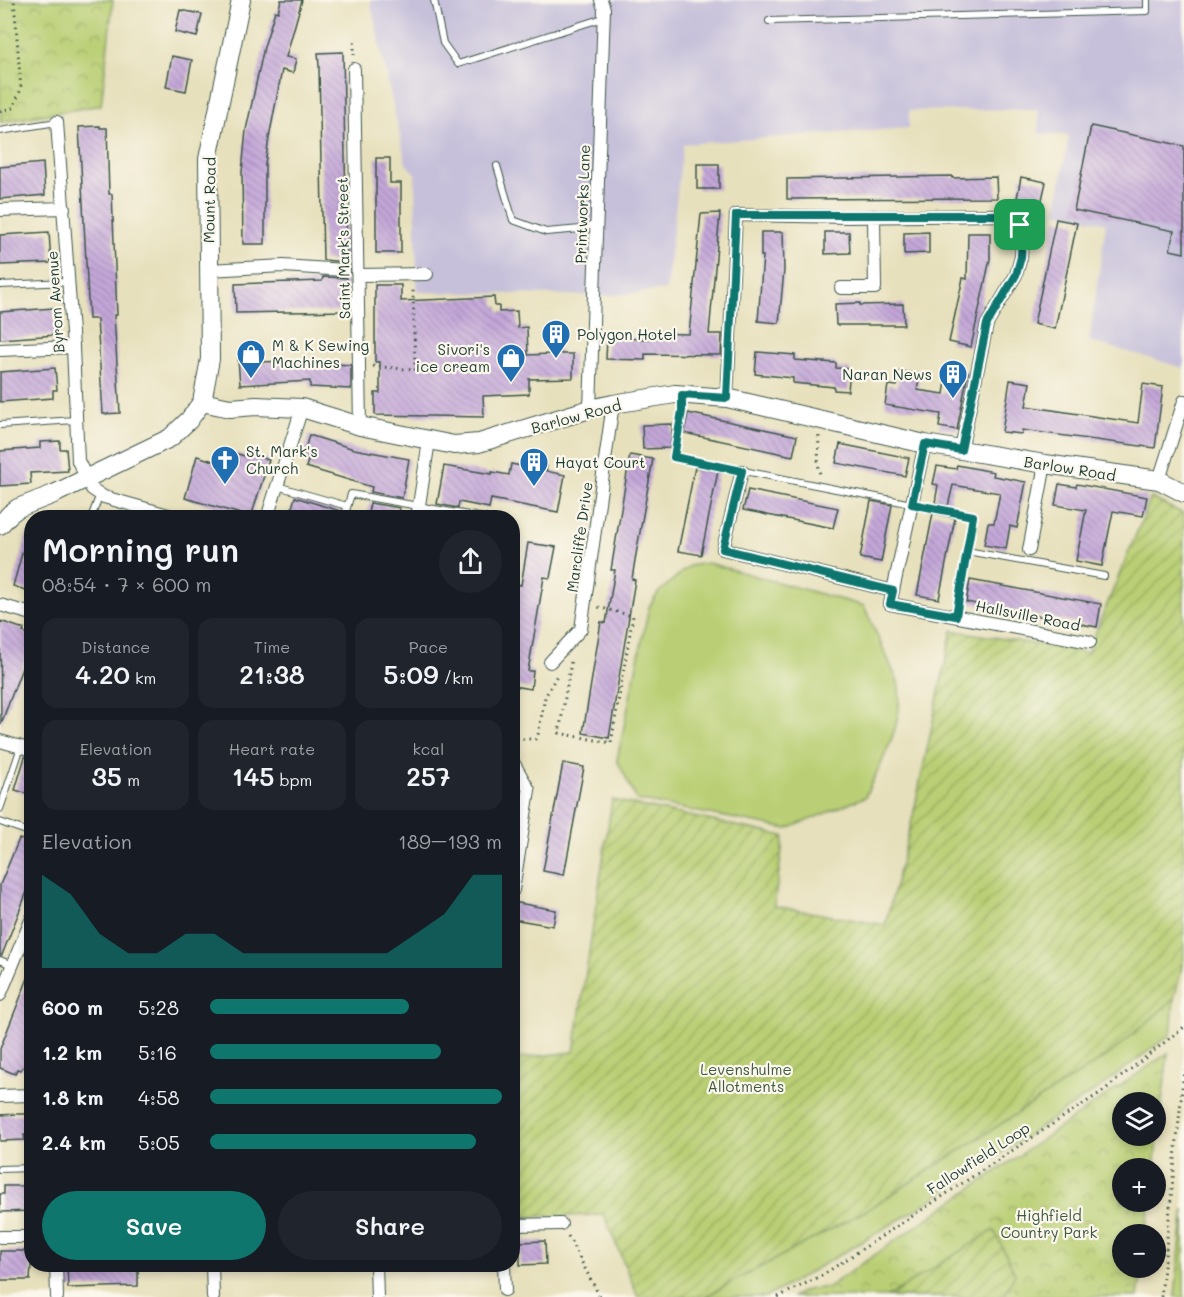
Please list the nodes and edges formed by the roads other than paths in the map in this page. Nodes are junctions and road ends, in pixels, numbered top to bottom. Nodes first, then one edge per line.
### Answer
1 (241, 0) edge
2 (434, 0) edge
3 (601, 0) edge
4 (1147, 0) edge
5 (603, 18) junction
6 (769, 21) dead end
7 (354, 69) dead end
8 (57, 122) joint
9 (0, 131) edge
10 (497, 166) dead end
11 (64, 208) junction
12 (0, 210) edge
13 (874, 216) junction
14 (596, 224) junction
15 (208, 270) junction
16 (344, 270) dead end
17 (427, 274) dead end
18 (358, 275) junction
19 (68, 282) junction
20 (0, 285) edge
21 (841, 288) dead end
22 (73, 347) junction
23 (0, 350) edge
24 (682, 395) junction
25 (727, 398) junction
26 (1184, 401) edge
27 (202, 402) junction
28 (613, 404) junction
29 (302, 408) junction
30 (590, 409) junction
31 (75, 420) junction
32 (0, 425) edge
33 (360, 426) junction
34 (429, 441) junction
35 (925, 444) junction
36 (961, 450) junction
37 (1045, 464) junction
38 (742, 471) junction
39 (87, 479) junction
40 (1159, 480) junction
41 (277, 486) junction
42 (1184, 493) edge
43 (99, 494) junction
44 (912, 504) junction
45 (347, 506) junction
46 (94, 510) edge
47 (150, 510) edge
48 (270, 510) edge
49 (346, 510) edge
50 (414, 510) edge
51 (418, 510) edge
52 (0, 523) edge
53 (1029, 550) dead end
54 (967, 551) junction
55 (1104, 576) dead end
56 (893, 591) junction
57 (0, 605) edge
58 (24, 612) edge
59 (956, 616) junction
60 (1090, 642) dead end
61 (554, 658) road end
62 (0, 741) edge
63 (24, 747) edge
64 (24, 753) edge
65 (520, 774) edge
66 (0, 809) edge
67 (0, 822) edge
68 (24, 830) edge
69 (520, 846) edge
70 (24, 937) edge
71 (0, 960) edge
72 (12, 965) junction
73 (0, 995) edge
74 (24, 1095) edge
75 (0, 1096) edge
76 (24, 1168) edge
77 (0, 1169) edge
78 (561, 1224) road end
79 (520, 1225) edge
80 (0, 1237) edge
81 (24, 1237) edge
82 (56, 1272) edge
83 (212, 1272) edge
84 (376, 1272) edge
85 (504, 1272) edge
86 (505, 1290) dead end
87 (57, 1297) edge
88 (213, 1297) edge
89 (377, 1297) edge

1 - 15 street, Mount Road
2 - 5 lane
3 - 5 street, Printworks Lane
4 - 6 lane
5 - 14 street, Printworks Lane
7 - 18 street, Saint Mark's Street
8 - 9 lane
8 - 11 street, Byrom Avenue
10 - 14 lane
11 - 12 street
11 - 19 street, Byrom Avenue
13 - 21 street
13 - 25 street
13 - 36 street
14 - 30 street, Printworks Lane
15 - 16 street
15 - 27 street, Mount Road
17 - 18 street
18 - 33 street, Saint Mark's Street
19 - 20 lane
19 - 22 street, Byrom Avenue
22 - 23 street
22 - 31 street, Byrom Avenue
24 - 25 street, Barlow Road
24 - 28 street, Barlow Road
24 - 38 lane
25 - 35 street, Barlow Road
26 - 40 street
27 - 29 street, Barlow Road
27 - 39 street
28 - 30 street, Barlow Road
28 - 61 street, Marcliffe Drive
29 - 33 street, Barlow Road
29 - 41 street
30 - 34 street, Barlow Road
31 - 32 lane
31 - 39 street, Byrom Avenue
33 - 34 street, Barlow Road
34 - 51 street
35 - 36 street, Barlow Road
35 - 44 street
36 - 37 street, Barlow Road
37 - 40 street, Barlow Road
37 - 53 street
38 - 44 lane
38 - 56 street
39 - 43 street, Byrom Avenue
39 - 52 street
40 - 42 street, Barlow Road
41 - 45 lane
41 - 48 street
43 - 46 lane
43 - 47 street
44 - 54 lane
44 - 56 street
45 - 49 lane
45 - 50 lane
54 - 55 lane
54 - 59 lane
56 - 59 street, Hallsville Road
57 - 58 street
59 - 60 street, Hallsville Road
62 - 63 street
64 - 66 lane
65 - 69 street
67 - 68 lane
70 - 72 street
71 - 72 lane
72 - 73 street
74 - 75 street
76 - 77 lane
78 - 79 street
80 - 81 street
82 - 87 street
83 - 88 street
84 - 89 street
85 - 86 street

